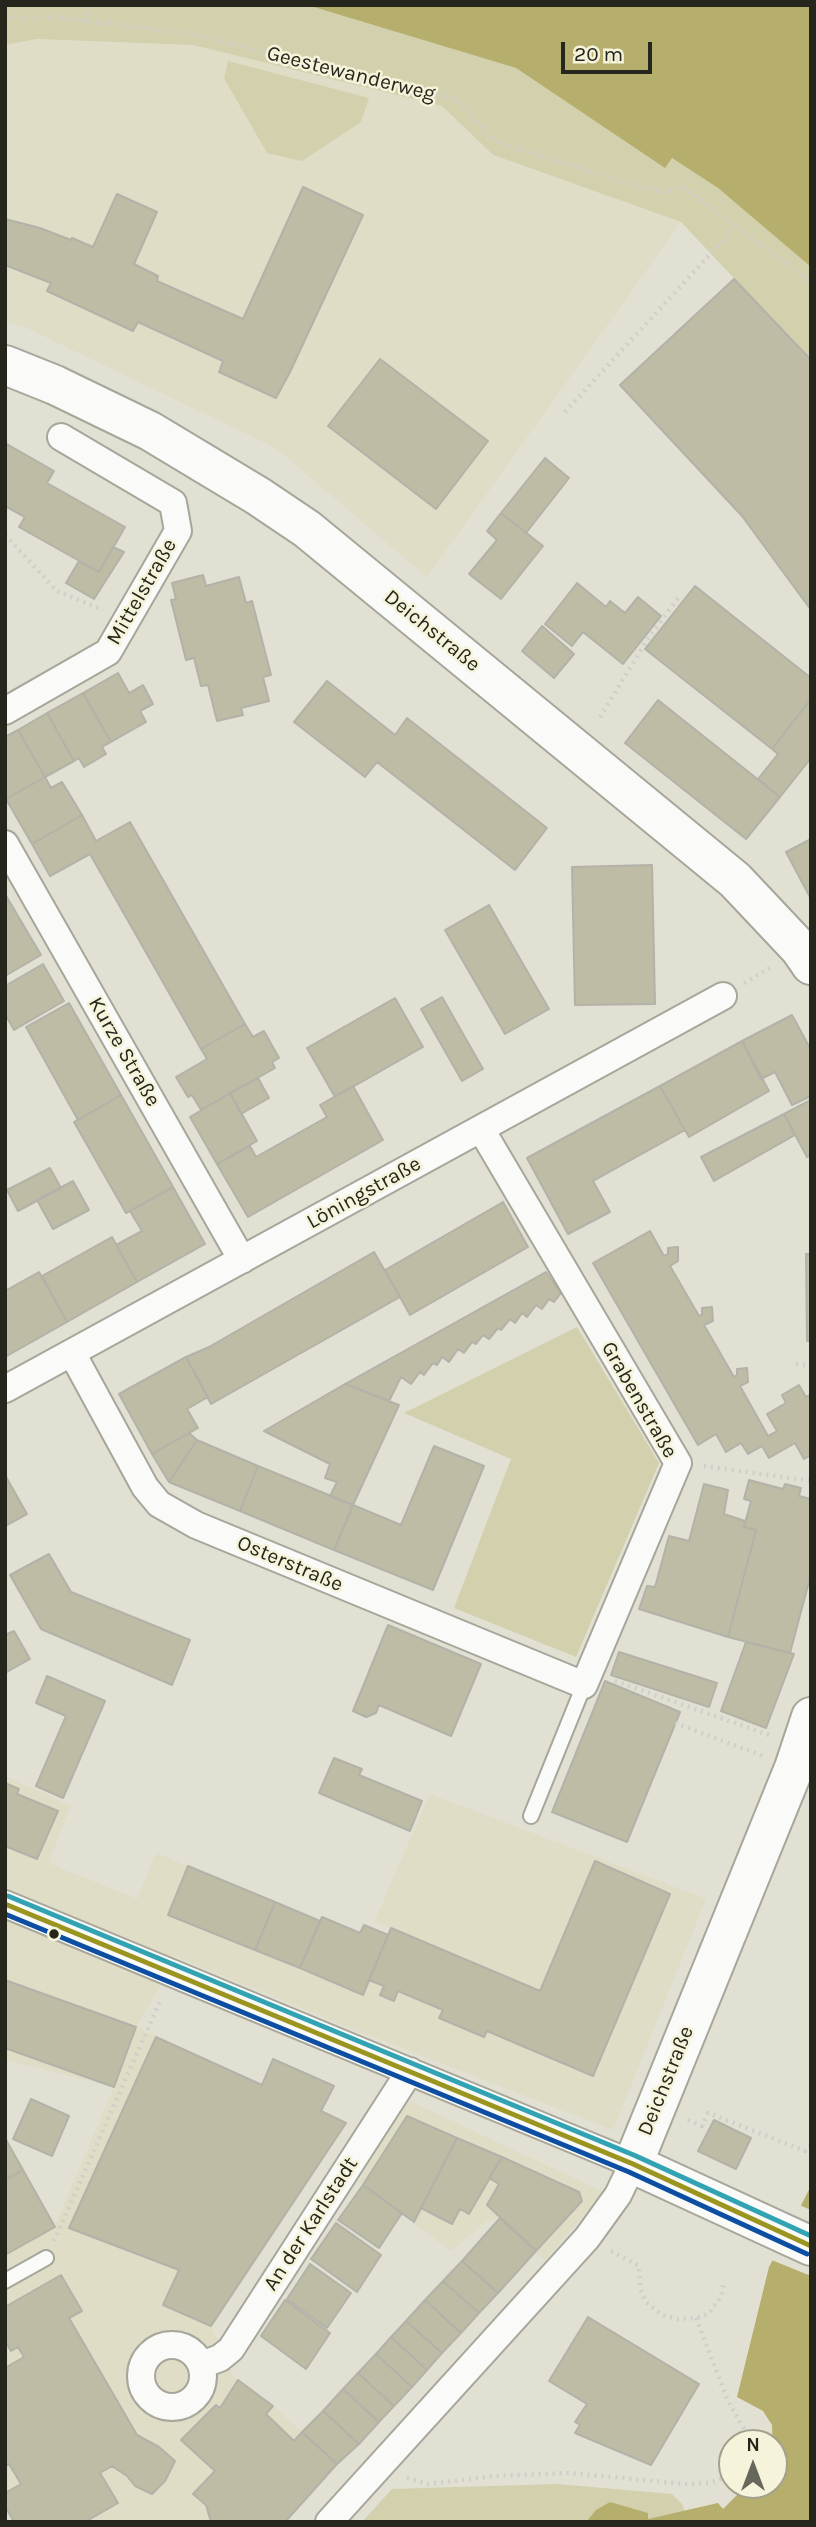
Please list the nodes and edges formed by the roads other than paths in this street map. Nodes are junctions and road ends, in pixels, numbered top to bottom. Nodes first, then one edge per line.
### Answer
1 (5, 365) edge
2 (61, 438) dead end
3 (5, 711) edge
4 (5, 844) edge
5 (794, 964) edge
6 (723, 996) dead end
7 (481, 1129) junction
8 (242, 1260) junction
9 (72, 1353) junction
10 (5, 1390) edge
11 (587, 1678) junction
12 (811, 1717) edge
13 (531, 1816) dead end
14 (5, 1904) edge
15 (410, 2071) junction
16 (633, 2164) junction
17 (811, 2246) edge
18 (46, 2259) road end
19 (5, 2281) edge
20 (201, 2365) dead end
21 (329, 2522) edge

1 - 5 main road, Deichstraße
2 - 3 street, Mittelstraße
4 - 8 street, Kurze Straße
6 - 7 street, Löningstraße
7 - 8 street, Löningstraße
7 - 11 street, Grabenstraße
8 - 9 street, Löningstraße
9 - 10 street, Löningstraße
9 - 11 street, Osterstraße
11 - 13 lane
12 - 16 main road, Deichstraße
14 - 15 street
15 - 16 street
15 - 20 street, An der Karlstadt
16 - 17 main road
16 - 21 street, Deichstraße
18 - 19 lane

